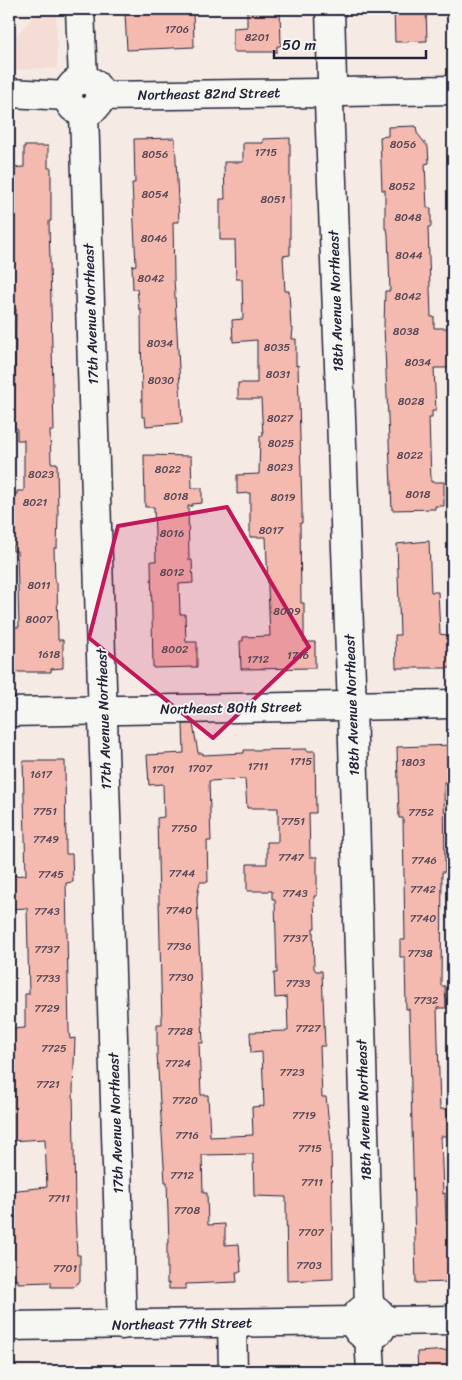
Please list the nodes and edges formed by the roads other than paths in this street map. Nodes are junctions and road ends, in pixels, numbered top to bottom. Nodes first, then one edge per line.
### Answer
1 (80, 9) edge
2 (330, 9) edge
3 (453, 90) edge
4 (330, 92) junction
5 (9, 93) edge
6 (84, 96) junction
7 (453, 704) edge
8 (352, 706) junction
9 (103, 710) junction
10 (9, 712) edge
11 (453, 1320) edge
12 (369, 1322) junction
13 (232, 1323) junction
14 (122, 1325) junction
15 (9, 1326) edge
16 (234, 1371) edge
17 (371, 1371) edge

1 - 6 street, 17th Avenue Northeast
2 - 4 street, 18th Avenue Northeast
3 - 4 street, Northeast 82nd Street
4 - 6 street, Northeast 82nd Street
4 - 8 street, 18th Avenue Northeast
5 - 6 street, Northeast 82nd Street
6 - 9 street, 17th Avenue Northeast
7 - 8 street, Northeast 80th Street
8 - 9 street, Northeast 80th Street
8 - 12 street, 18th Avenue Northeast
9 - 10 street, Northeast 80th Street
9 - 14 street, 17th Avenue Northeast
11 - 12 street, Northeast 77th Street
12 - 13 street, Northeast 77th Street
12 - 17 street, 18th Avenue Northeast
13 - 14 street, Northeast 77th Street
13 - 16 street
14 - 15 street, Northeast 77th Street

